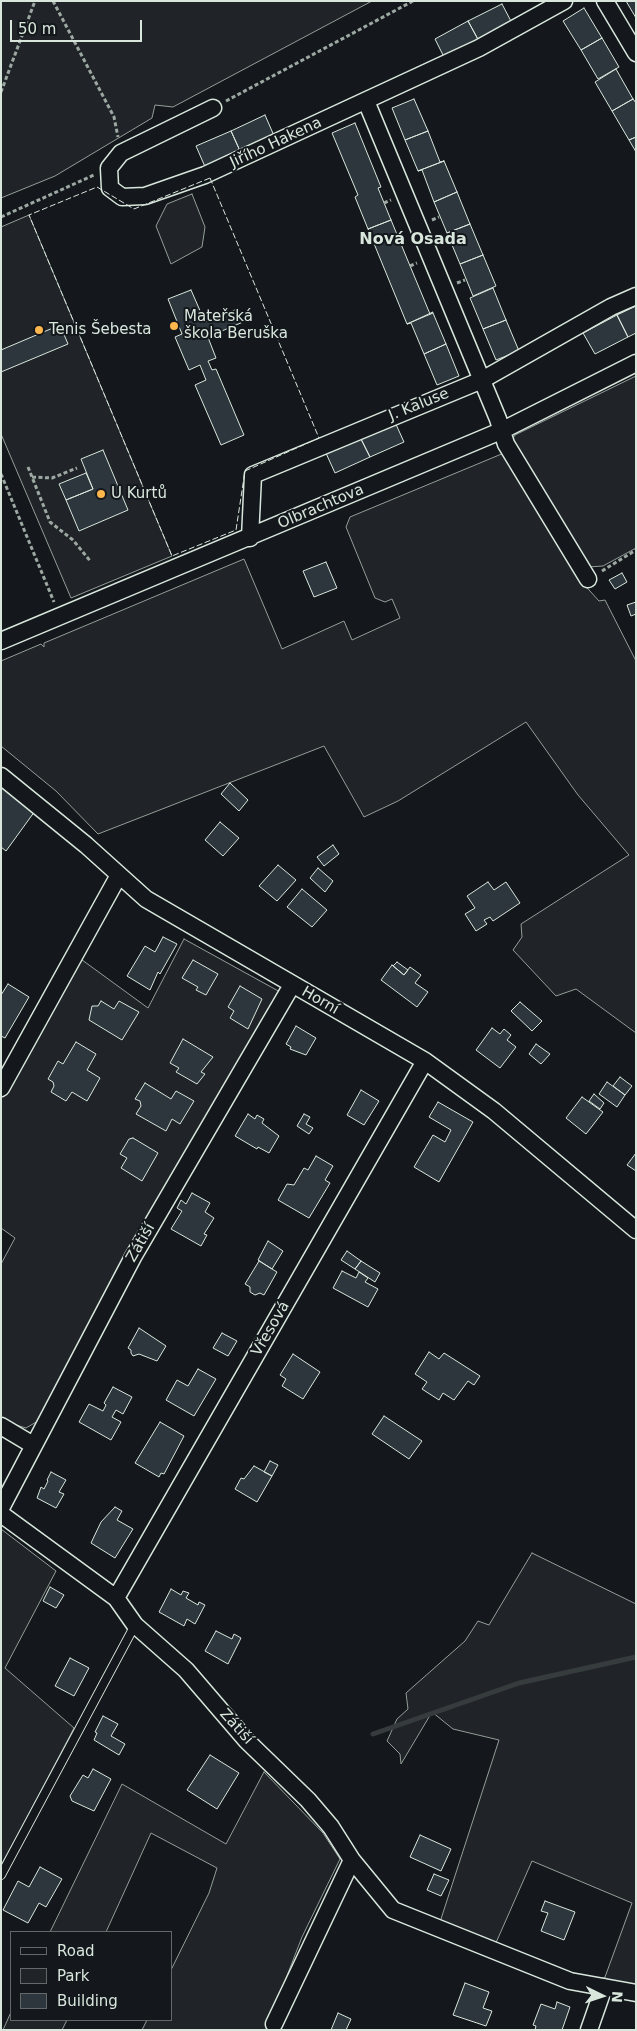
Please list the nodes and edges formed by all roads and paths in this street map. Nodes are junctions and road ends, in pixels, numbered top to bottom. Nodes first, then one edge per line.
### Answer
1 (35, 1) edge
2 (52, 1) edge
3 (413, 1) edge
4 (564, 1) edge
5 (605, 1) edge
6 (636, 53) edge
7 (1, 92) edge
8 (366, 101) junction
9 (213, 108) joint
10 (121, 153) junction
11 (109, 168) junction
12 (1, 217) edge
13 (636, 296) edge
14 (636, 362) edge
15 (482, 380) junction
16 (503, 430) junction
17 (28, 467) dead end
18 (77, 468) dead end
19 (1, 474) edge
20 (32, 477) junction
21 (250, 538) junction
22 (636, 550) edge
23 (91, 562) dead end
24 (588, 579) joint
25 (56, 607) dead end
26 (1, 641) edge
27 (1, 776) edge
28 (120, 876) junction
29 (292, 985) junction
30 (425, 1061) junction
31 (1, 1088) edge
32 (636, 1230) edge
33 (1, 1426) edge
34 (33, 1445) junction
35 (1, 1508) edge
36 (1, 1514) edge
37 (116, 1598) junction
38 (135, 1625) junction
39 (352, 1860) junction
40 (1, 1875) edge
41 (604, 1987) junction
42 (636, 1993) edge
43 (274, 2024) dead end
44 (589, 2030) edge

1 - 7 path
2 - 10 path
3 - 9 path
4 - 8 street, Jiřího Hakena
5 - 6 street
8 - 11 street, Jiřího Hakena
8 - 15 street
9 - 10 street
10 - 11 street
11 - 12 path
13 - 15 street, J. Kaluse
14 - 16 street, Olbrachtova
15 - 16 street
15 - 21 street, J. Kaluse
16 - 21 street, Olbrachtova
16 - 24 street
17 - 20 path
18 - 20 path
19 - 25 path
20 - 23 path
21 - 26 street, Olbrachtova
22 - 24 path
27 - 28 street, Horní
28 - 29 street, Horní
28 - 31 street
29 - 30 street, Horní
29 - 34 street, Zátiší
30 - 32 street, Horní
30 - 37 street, Vřesová
33 - 34 street
34 - 35 street, Zátiší
36 - 37 street, Zátiší
37 - 38 street, Zátiší
38 - 39 street, Zátiší
38 - 40 lane
39 - 41 street, Zátiší
39 - 43 street
41 - 42 street, Zátiší
41 - 44 street

